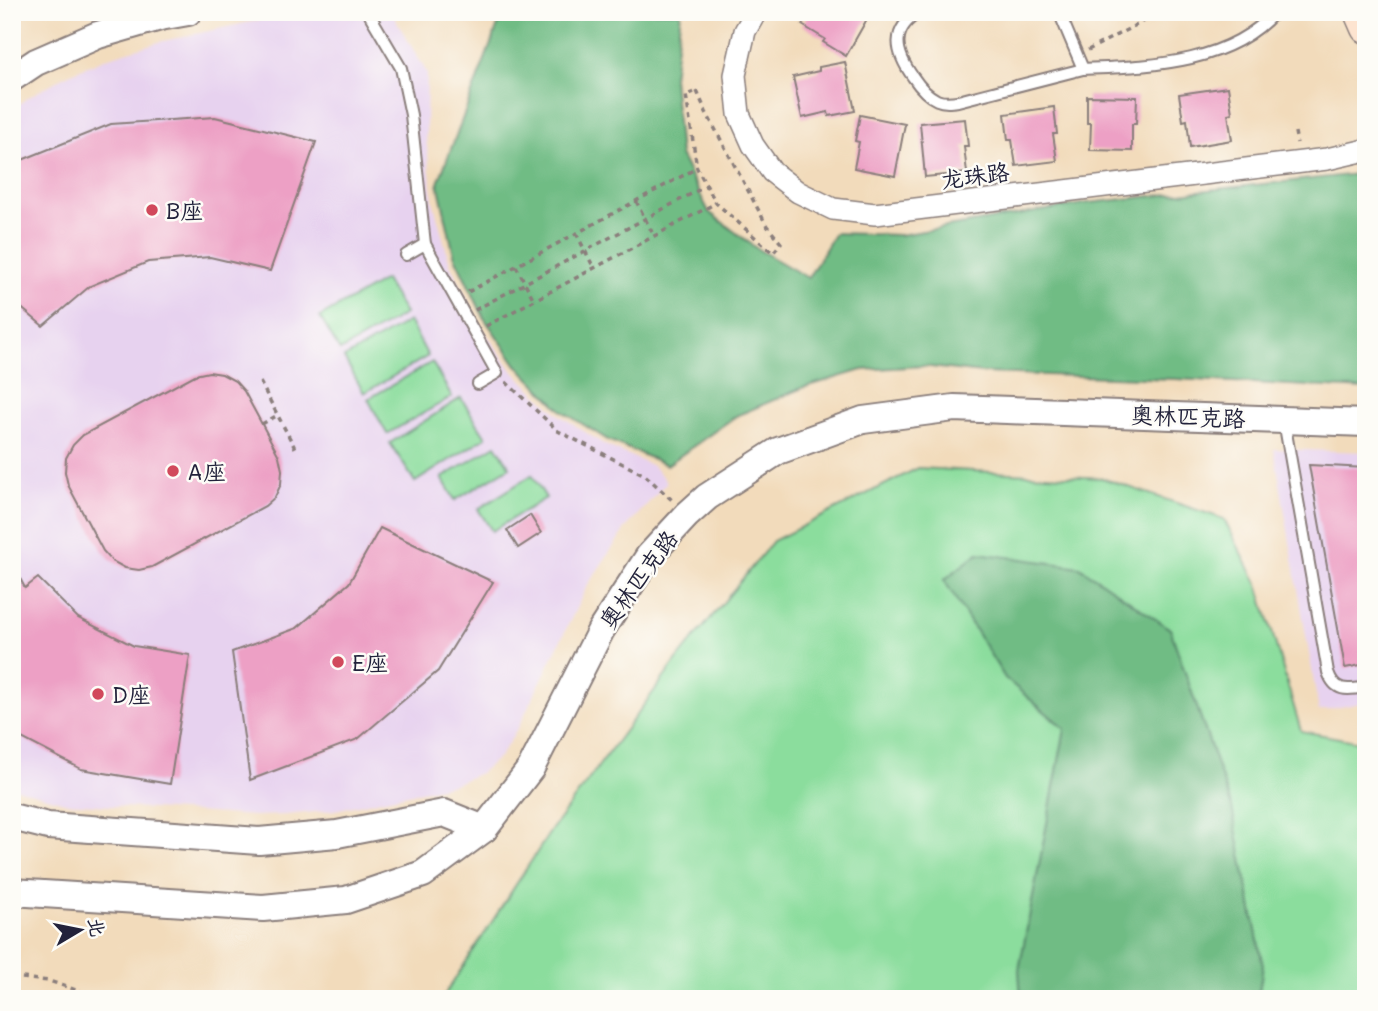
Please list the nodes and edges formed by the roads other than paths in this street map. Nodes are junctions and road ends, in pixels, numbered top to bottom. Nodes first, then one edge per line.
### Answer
1 (188, 12) edge
2 (368, 12) edge
3 (756, 12) edge
4 (920, 12) edge
5 (1059, 12) edge
6 (1275, 12) edge
7 (1359, 12) edge
8 (1366, 28) edge
9 (1083, 69) junction
10 (12, 78) edge
11 (1366, 150) edge
12 (425, 244) junction
13 (406, 255) dead end
14 (478, 384) dead end
15 (1284, 420) junction
16 (1366, 423) edge
17 (1366, 687) edge
18 (12, 817) edge
19 (484, 829) junction
20 (12, 892) edge

1 - 10 street
2 - 12 lane
3 - 11 street, 龙珠路
4 - 9 lane
5 - 9 lane
6 - 9 lane
7 - 8 main road
12 - 13 lane
12 - 14 lane
15 - 16 street, 奥林匹克路
15 - 17 lane
15 - 19 street, 奥林匹克路
18 - 19 street
19 - 20 street, 奥林匹克路

